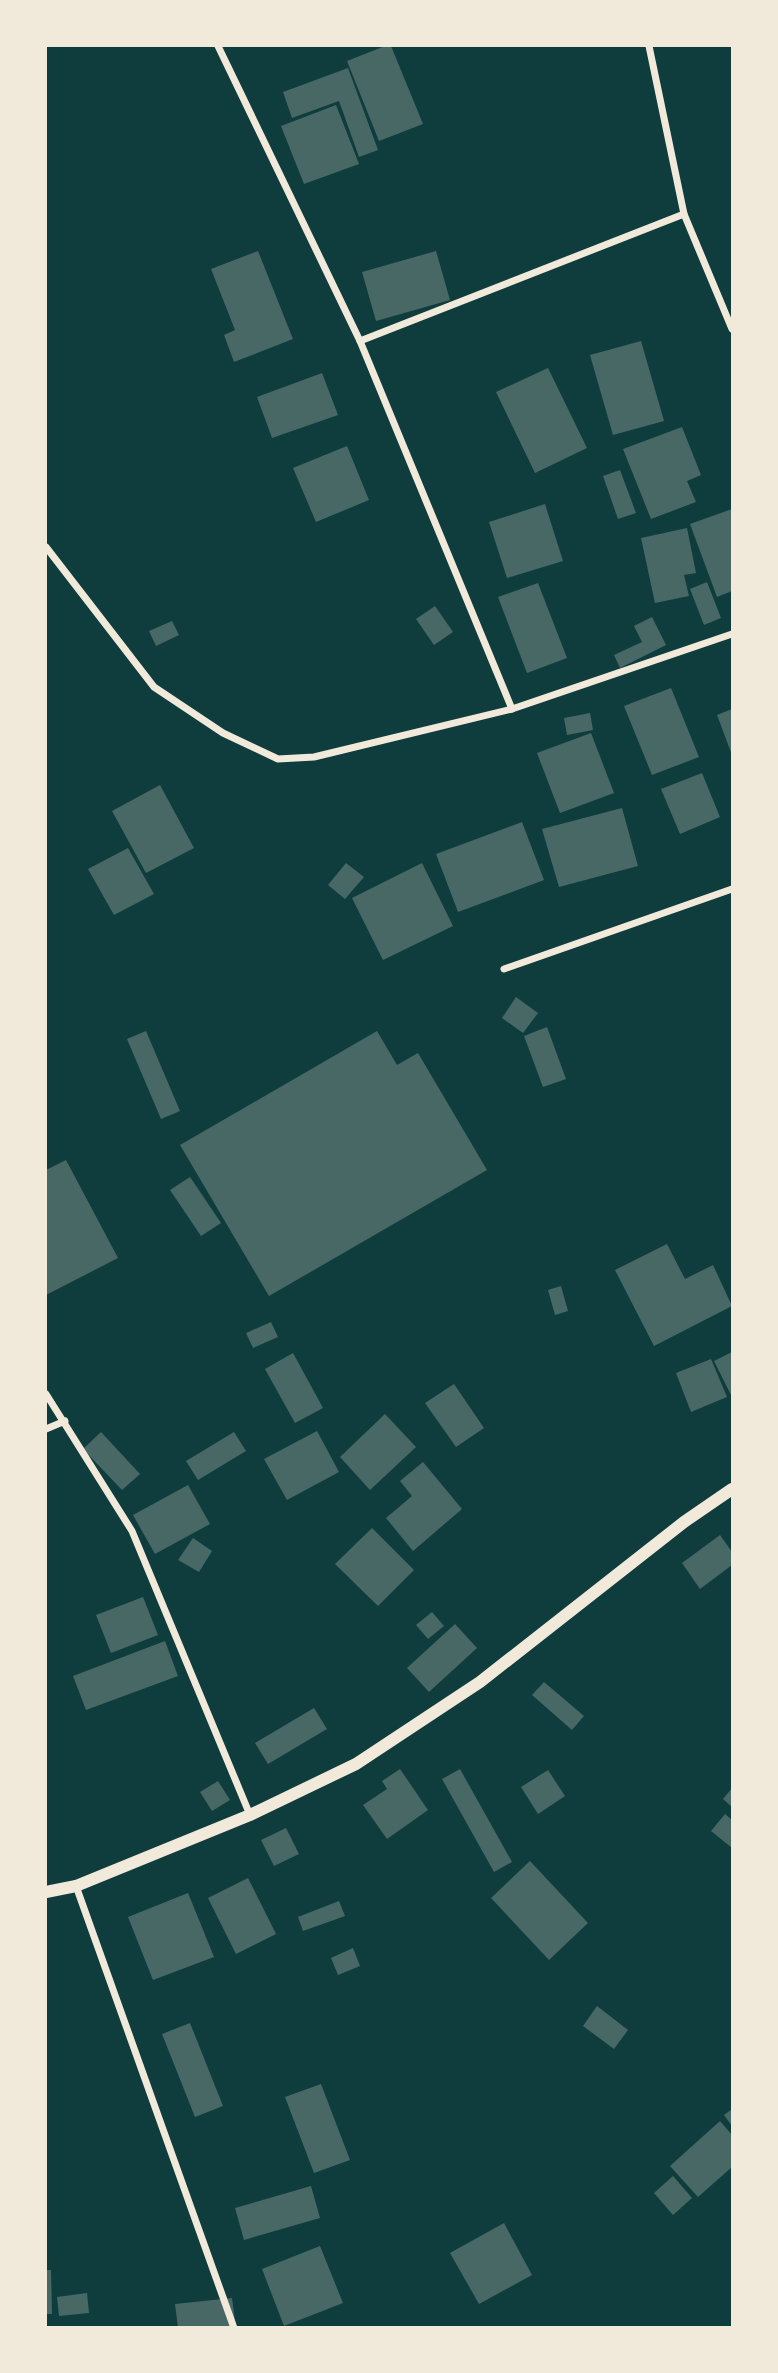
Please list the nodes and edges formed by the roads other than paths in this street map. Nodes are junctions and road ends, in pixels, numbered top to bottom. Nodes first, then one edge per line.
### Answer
1 (218, 46) edge
2 (649, 46) edge
3 (684, 214) junction
4 (733, 329) edge
5 (360, 341) junction
6 (46, 547) edge
7 (733, 634) edge
8 (512, 709) junction
9 (733, 889) edge
10 (504, 969) dead end
11 (46, 1394) edge
12 (65, 1421) junction
13 (46, 1429) edge
14 (733, 1489) edge
15 (250, 1815) junction
16 (76, 1886) junction
17 (46, 1892) edge
18 (234, 2328) edge

1 - 5 street
2 - 3 street
3 - 4 street
3 - 5 street
5 - 8 street
6 - 8 street
7 - 8 street
9 - 10 street
11 - 12 street
12 - 13 street
12 - 15 street
14 - 15 street
15 - 16 street
16 - 17 street
16 - 18 street

